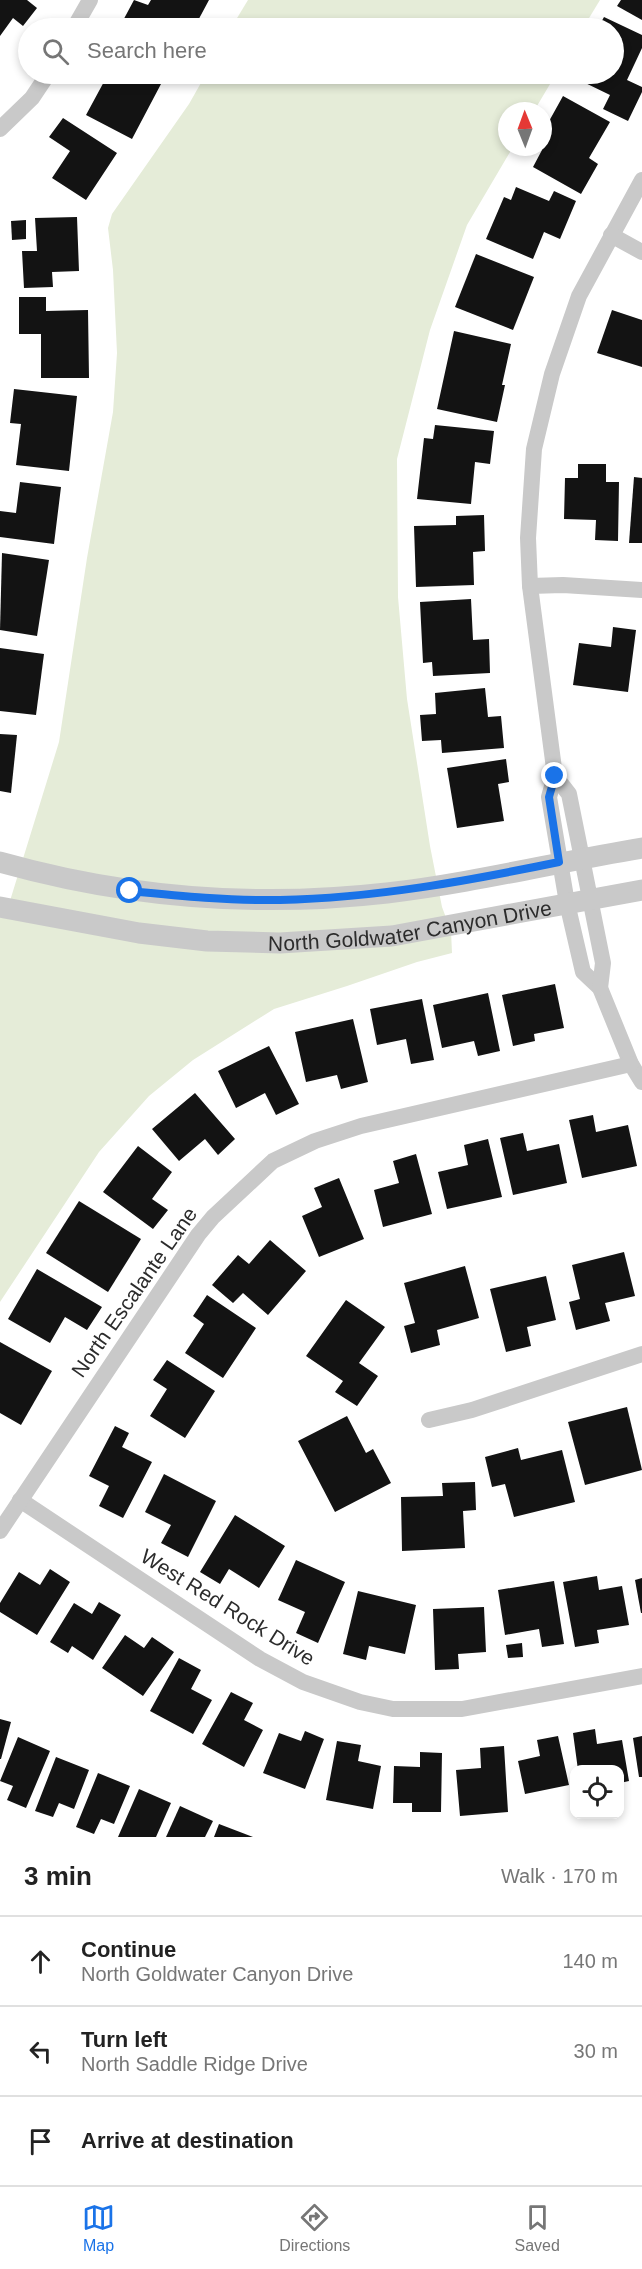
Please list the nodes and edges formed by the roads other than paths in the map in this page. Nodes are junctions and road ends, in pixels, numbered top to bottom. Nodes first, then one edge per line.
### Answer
1 (90, 0) edge
2 (80, 18) edge
3 (41, 84) edge
4 (0, 129) edge
5 (642, 180) edge
6 (611, 235) junction
7 (642, 252) edge
8 (530, 586) junction
9 (642, 590) edge
10 (555, 776) junction
11 (642, 848) edge
12 (581, 858) junction
13 (0, 862) edge
14 (559, 862) junction
15 (642, 890) edge
16 (590, 899) junction
17 (567, 903) junction
18 (0, 907) edge
19 (600, 988) junction
20 (631, 1064) junction
21 (642, 1082) edge
22 (642, 1354) edge
23 (429, 1420) dead end
24 (20, 1500) junction
25 (0, 1531) edge
26 (642, 1676) edge

1 - 2 street
3 - 4 street
5 - 6 street
6 - 7 street
6 - 8 street
8 - 9 street
8 - 10 street
10 - 12 street
10 - 14 street
11 - 12 street, North Goldwater Canyon Drive
12 - 14 street, North Goldwater Canyon Drive
12 - 16 street
13 - 14 street, North Goldwater Canyon Drive
14 - 17 street
15 - 16 street, North Goldwater Canyon Drive
16 - 17 street, North Goldwater Canyon Drive
16 - 19 street
17 - 18 street, North Goldwater Canyon Drive
17 - 19 street
19 - 20 street
20 - 21 street
20 - 24 street, North Escalante Lane
22 - 23 street
24 - 25 street, North Escalante Lane
24 - 26 street, West Red Rock Drive

